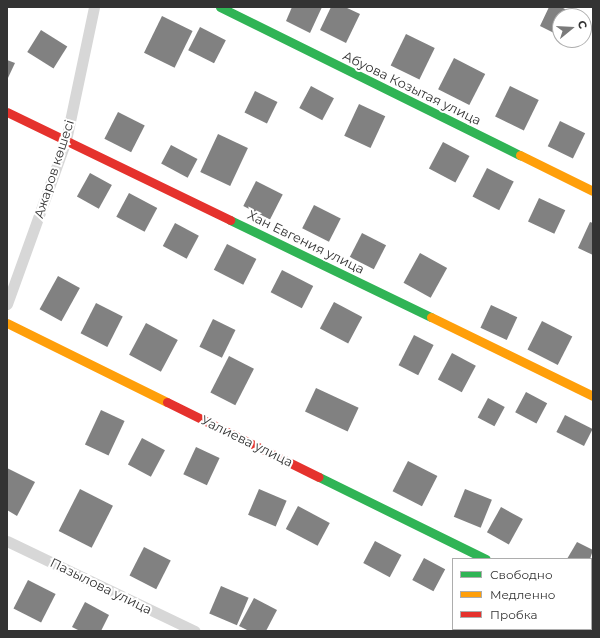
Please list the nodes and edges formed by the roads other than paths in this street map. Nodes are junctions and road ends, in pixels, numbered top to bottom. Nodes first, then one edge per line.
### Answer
1 (94, 7) edge
2 (220, 7) edge
3 (7, 112) edge
4 (66, 140) junction
5 (593, 191) edge
6 (7, 304) edge
7 (7, 323) edge
8 (593, 396) edge
9 (7, 541) edge
10 (484, 558) edge
11 (195, 631) edge

1 - 4 street, Ажаров көшесі
2 - 5 street, Абуова Козытая улица
3 - 4 street, Хан Евгения улица
4 - 6 street, Ажаров көшесі
4 - 8 street, Хан Евгения улица
7 - 10 street, Уалиева улица
9 - 11 street, Пазылова улица

